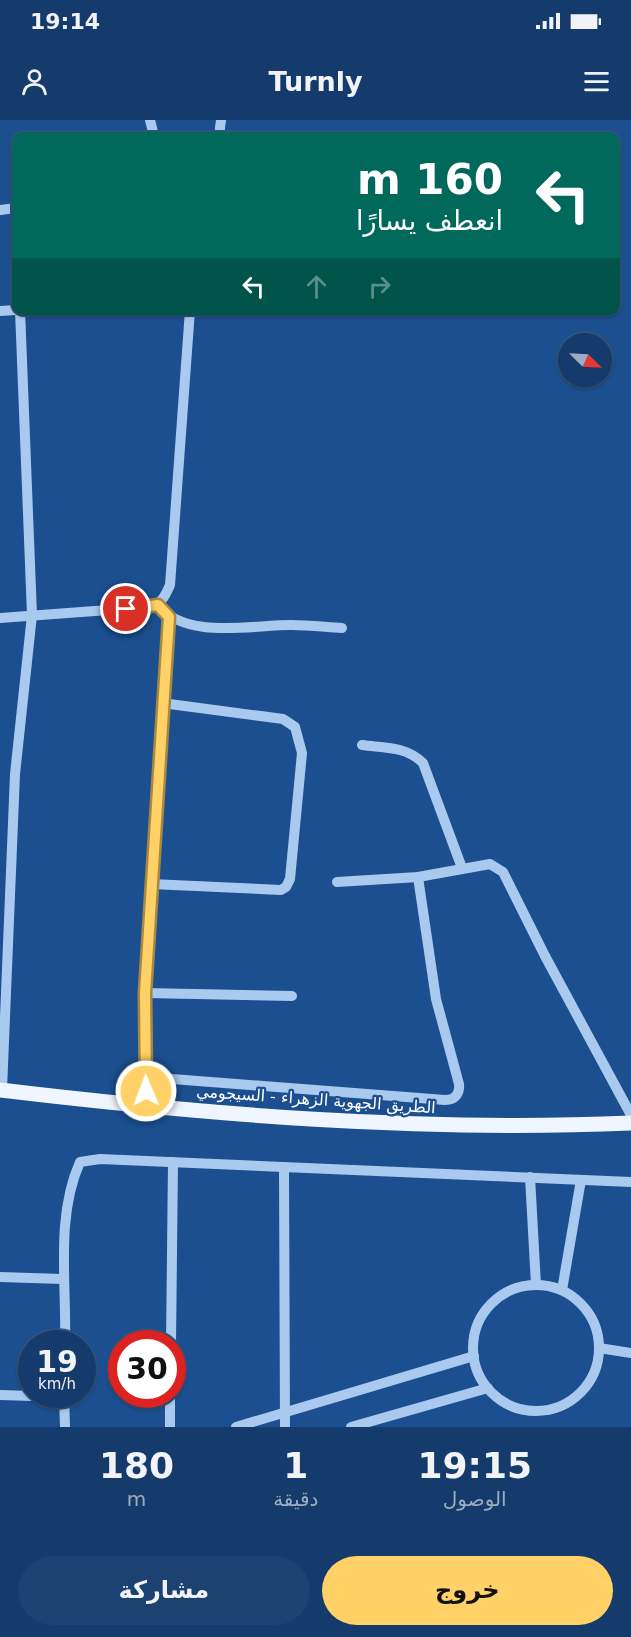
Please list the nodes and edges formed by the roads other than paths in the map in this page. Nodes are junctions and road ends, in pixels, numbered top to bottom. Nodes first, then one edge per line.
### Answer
1 (18, 315) edge
2 (190, 315) edge
3 (158, 605) junction
4 (32, 615) junction
5 (169, 617) junction
6 (0, 618) edge
7 (342, 628) dead end
8 (162, 703) junction
9 (362, 745) dead end
10 (462, 868) junction
11 (418, 877) junction
12 (337, 882) dead end
13 (151, 884) junction
14 (145, 993) junction
15 (292, 996) dead end
16 (146, 1077) junction
17 (1, 1090) edge
18 (146, 1105) junction
19 (631, 1115) edge
20 (631, 1123) edge
21 (173, 1162) junction
22 (284, 1167) junction
23 (530, 1178) junction
24 (581, 1180) junction
25 (631, 1182) edge
26 (0, 1277) edge
27 (62, 1279) junction
28 (536, 1285) junction
29 (562, 1290) junction
30 (64, 1330) edge
31 (171, 1330) edge
32 (600, 1348) junction
33 (631, 1353) edge
34 (474, 1356) junction
35 (488, 1388) junction
36 (0, 1395) edge
37 (18, 1395) edge
38 (65, 1408) edge
39 (170, 1408) edge
40 (283, 1413) junction
41 (66, 1427) edge
42 (170, 1427) edge
43 (236, 1427) edge
44 (285, 1427) edge
45 (351, 1427) edge

1 - 4 street
2 - 3 street
3 - 4 street
3 - 5 street
4 - 6 street
4 - 17 street
5 - 7 street
5 - 8 street
8 - 13 street
8 - 13 street
9 - 10 street
10 - 11 street
10 - 19 street
11 - 12 street
11 - 16 street
13 - 14 street
14 - 15 street
14 - 16 street
16 - 18 street
17 - 18 main road, الطريق الجهوية الزهراء - السيجومي
18 - 20 main road, الطريق الجهوية الزهراء - السيجومي
21 - 22 street
21 - 27 street
21 - 31 street
22 - 23 street
22 - 40 street
23 - 24 street
23 - 28 street
24 - 25 street
24 - 29 street
26 - 27 street
27 - 30 street
28 - 29 street
28 - 34 street
29 - 32 street
32 - 33 street
32 - 35 street
34 - 35 street
34 - 40 street
35 - 45 street
36 - 37 street
38 - 41 street
39 - 42 street
40 - 43 street
40 - 44 street

